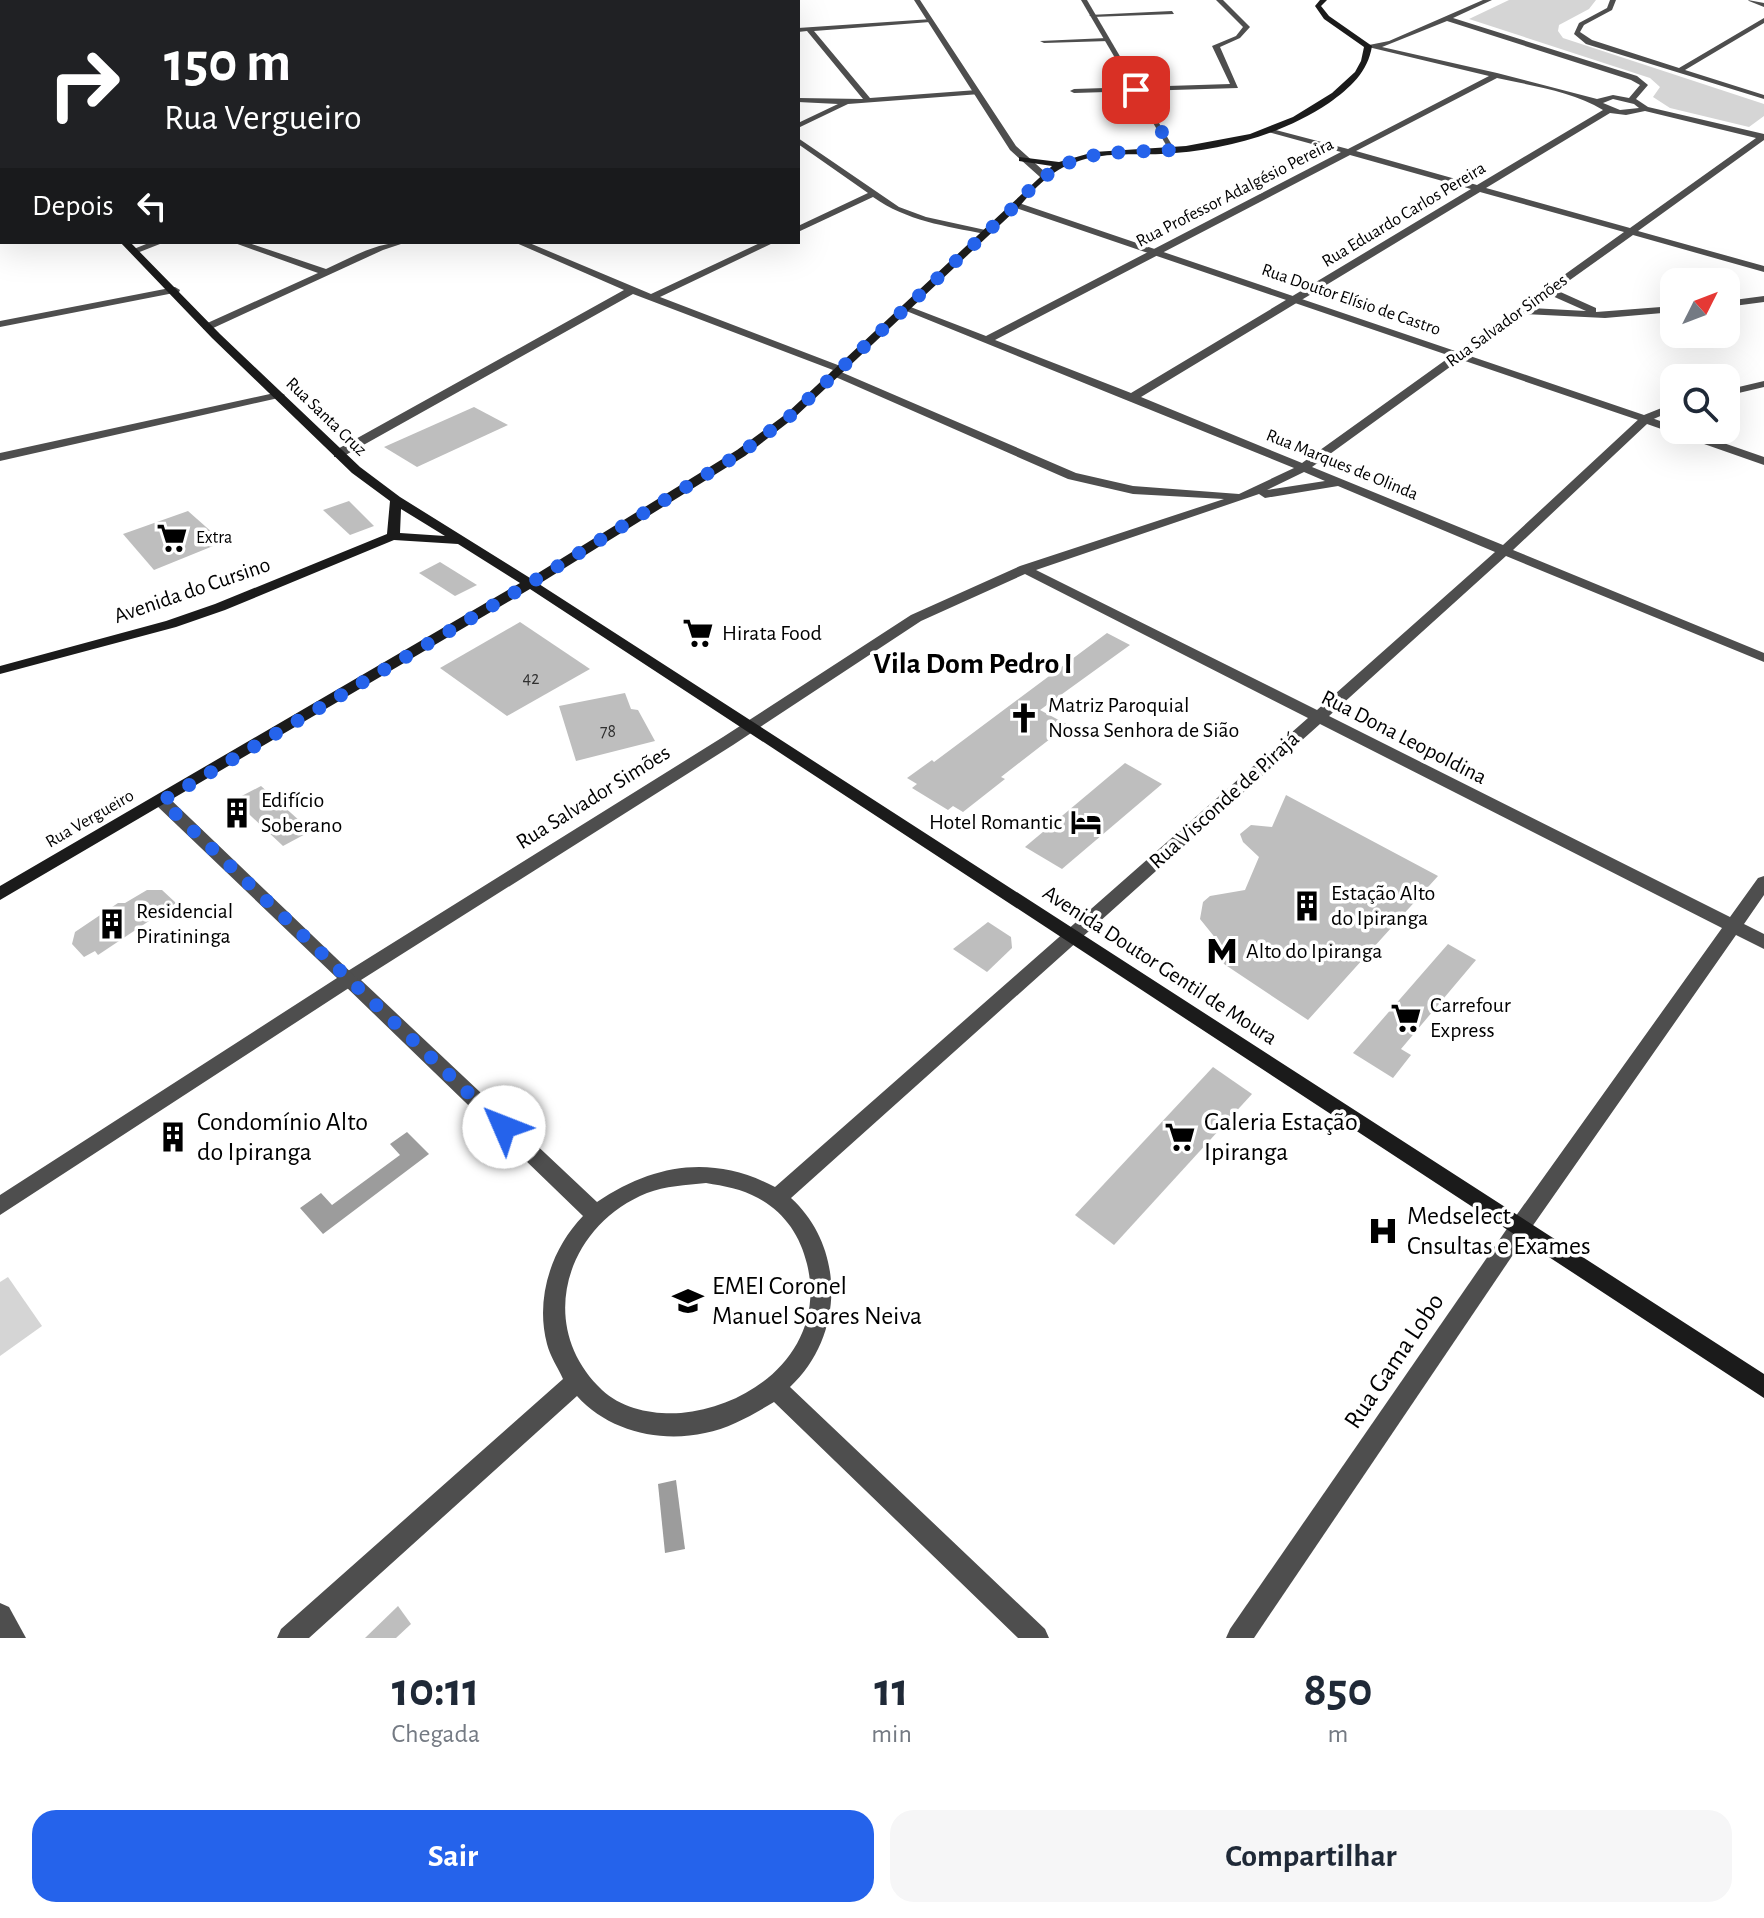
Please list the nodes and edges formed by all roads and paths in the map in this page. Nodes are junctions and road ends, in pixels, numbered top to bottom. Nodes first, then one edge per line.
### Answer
1 (917, 0) edge
2 (1084, 0) edge
3 (1219, 0) edge
4 (1324, 0) edge
5 (1489, 0) edge
6 (1613, 0) edge
7 (1751, 0) edge
8 (1764, 5) edge
9 (1172, 13) dead end
10 (1092, 15) junction
11 (1449, 19) junction
12 (930, 20) junction
13 (1764, 20) edge
14 (809, 29) junction
15 (800, 30) edge
16 (1107, 40) junction
17 (1044, 41) dead end
18 (1368, 46) junction
19 (1680, 70) junction
20 (1497, 75) junction
21 (1136, 90) junction
22 (1074, 91) dead end
23 (977, 92) junction
24 (1764, 97) edge
25 (800, 100) edge
26 (868, 100) junction
27 (1602, 100) junction
28 (1631, 100) junction
29 (849, 102) junction
30 (1645, 109) junction
31 (1609, 110) junction
32 (800, 125) edge
33 (1271, 130) junction
34 (1764, 136) edge
35 (800, 141) edge
36 (1173, 150) junction
37 (1347, 153) junction
38 (1022, 159) junction
39 (1060, 165) junction
40 (1043, 175) junction
41 (1478, 190) junction
42 (873, 194) junction
43 (1016, 205) junction
44 (800, 228) edge
45 (985, 231) junction
46 (1630, 232) junction
47 (127, 244) edge
48 (154, 244) edge
49 (243, 244) edge
50 (397, 244) edge
51 (524, 244) edge
52 (766, 244) edge
53 (134, 251) junction
54 (1155, 252) junction
55 (1764, 269) edge
56 (325, 272) junction
57 (175, 290) junction
58 (632, 290) junction
59 (1549, 291) junction
60 (652, 297) junction
61 (1764, 299) edge
62 (1294, 300) junction
63 (1740, 302) edge
64 (904, 308) junction
65 (1660, 310) edge
66 (1522, 311) junction
67 (1605, 315) junction
68 (0, 324) edge
69 (207, 327) junction
70 (988, 339) junction
71 (1459, 356) junction
72 (837, 371) junction
73 (1764, 384) edge
74 (1740, 390) edge
75 (279, 395) junction
76 (1132, 397) junction
77 (1660, 412) edge
78 (1645, 419) junction
79 (1660, 425) edge
80 (1715, 444) edge
81 (338, 454) junction
82 (0, 457) edge
83 (1764, 461) edge
84 (1303, 468) junction
85 (1338, 483) junction
86 (1170, 494) junction
87 (1245, 496) junction
88 (396, 500) junction
89 (1190, 515) junction
90 (393, 536) junction
91 (462, 542) junction
92 (1504, 551) junction
93 (1025, 569) junction
94 (529, 584) junction
95 (1764, 658) edge
96 (0, 670) edge
97 (1315, 717) junction
98 (750, 727) junction
99 (162, 801) junction
100 (1764, 882) edge
101 (0, 894) edge
102 (1734, 927) junction
103 (1074, 937) junction
104 (1764, 942) edge
105 (349, 979) junction
106 (777, 1198) junction
107 (0, 1206) edge
108 (596, 1215) junction
109 (1520, 1227) junction
110 (576, 1382) junction
111 (1764, 1387) edge
112 (776, 1389) junction
113 (0, 1616) edge
114 (13, 1638) edge
115 (290, 1638) edge
116 (1036, 1638) edge
117 (1239, 1638) edge

1 - 12 street
2 - 10 street
3 - 21 street
4 - 18 main road
5 - 11 street
6 - 19 street
7 - 8 street
9 - 10 street
10 - 16 street
11 - 18 street
11 - 28 street
12 - 14 street
12 - 23 street
13 - 19 street
14 - 15 street
14 - 26 street
16 - 17 street
16 - 21 street
18 - 20 street
18 - 33 main road, Rua Vergueiro
19 - 24 street
20 - 27 street
20 - 37 street, Rua Professor Adalgésio Pereira
21 - 22 street
21 - 36 street
23 - 26 street
23 - 38 street
25 - 29 street
26 - 29 street
27 - 28 street
27 - 31 street
28 - 30 street
29 - 32 street
30 - 31 street
30 - 34 street
31 - 41 street, Rua Eduardo Carlos Pereira
33 - 36 main road, Rua Vergueiro
33 - 37 street
34 - 46 street, Rua Salvador Simões
35 - 42 street
36 - 39 main road, Rua Vergueiro
37 - 41 street
37 - 54 street, Rua Professor Adalgésio Pereira
38 - 39 main road
38 - 40 street
39 - 40 main road, Rua Vergueiro
40 - 43 main road, Rua Vergueiro
41 - 46 street
41 - 62 street, Rua Eduardo Carlos Pereira
42 - 44 street
42 - 45 street
43 - 45 main road, Rua Vergueiro
43 - 54 street, Rua Doutor Elísio de Castro
45 - 64 main road, Rua Vergueiro
46 - 55 street
46 - 59 street, Rua Salvador Simões
47 - 53 main road, Rua Santa Cruz
48 - 53 street
49 - 56 street
50 - 56 street
51 - 58 street
52 - 60 street
53 - 57 main road, Rua Santa Cruz
54 - 62 street, Rua Doutor Elísio de Castro
54 - 70 street, Rua Professor Adalgésio Pereira
56 - 69 street
57 - 68 street
57 - 69 main road, Rua Santa Cruz
58 - 60 street
58 - 81 street
59 - 66 street, Rua Salvador Simões
59 - 67 street
60 - 72 street
61 - 63 street
62 - 71 street, Rua Doutor Elísio de Castro
62 - 76 street, Rua Eduardo Carlos Pereira
64 - 70 street, Rua Marques de Olinda
64 - 72 main road, Rua Vergueiro
65 - 67 street
66 - 67 street
66 - 71 street, Rua Salvador Simões
69 - 75 main road, Rua Santa Cruz
70 - 76 street, Rua Marques de Olinda
71 - 78 street, Rua Doutor Elísio de Castro
71 - 84 street, Rua Salvador Simões
72 - 86 street
72 - 94 main road, Rua Vergueiro
73 - 74 street
75 - 81 main road, Rua Santa Cruz
75 - 82 street
76 - 84 street, Rua Marques de Olinda
77 - 78 street, Rua Visconde de Pirajá
78 - 79 street, Rua Doutor Elísio de Castro
78 - 92 street, Rua Visconde de Pirajá
80 - 83 street, Rua Doutor Elísio de Castro
81 - 88 main road, Rua Santa Cruz
84 - 85 street, Rua Marques de Olinda
84 - 87 street, Rua Salvador Simões
85 - 87 street, Rua Salvador Simões
85 - 92 street, Rua Marques de Olinda
86 - 87 street
86 - 89 street
87 - 89 street, Rua Salvador Simões
88 - 90 main road
88 - 91 main road, Rua Santa Cruz
89 - 93 street, Rua Salvador Simões
90 - 91 main road
90 - 96 main road, Avenida do Cursino
91 - 94 main road, Rua Santa Cruz
92 - 95 street, Rua Marques de Olinda
92 - 97 street, Rua Visconde de Pirajá
93 - 97 street, Rua Dona Leopoldina
93 - 98 street, Rua Salvador Simões
94 - 98 main road, Avenida Doutor Gentil de Moura
94 - 99 main road, Rua Vergueiro
97 - 102 street, Rua Dona Leopoldina
97 - 103 street, Rua Visconde de Pirajá
98 - 103 main road, Avenida Doutor Gentil de Moura
98 - 105 street, Rua Salvador Simões
99 - 101 main road, Rua Vergueiro
99 - 105 street
100 - 102 street, Rua Gama Lobo
102 - 104 street, Rua Dona Leopoldina
102 - 109 street, Rua Gama Lobo
103 - 106 street, Rua Visconde de Pirajá
103 - 109 main road, Avenida Doutor Gentil de Moura
105 - 107 street, Rua Salvador Simões
105 - 108 street
106 - 108 street
106 - 112 street
108 - 110 street
109 - 111 main road, Avenida Doutor Gentil de Moura
109 - 117 street, Rua Gama Lobo
110 - 112 street
110 - 115 street
112 - 116 street
113 - 114 street

